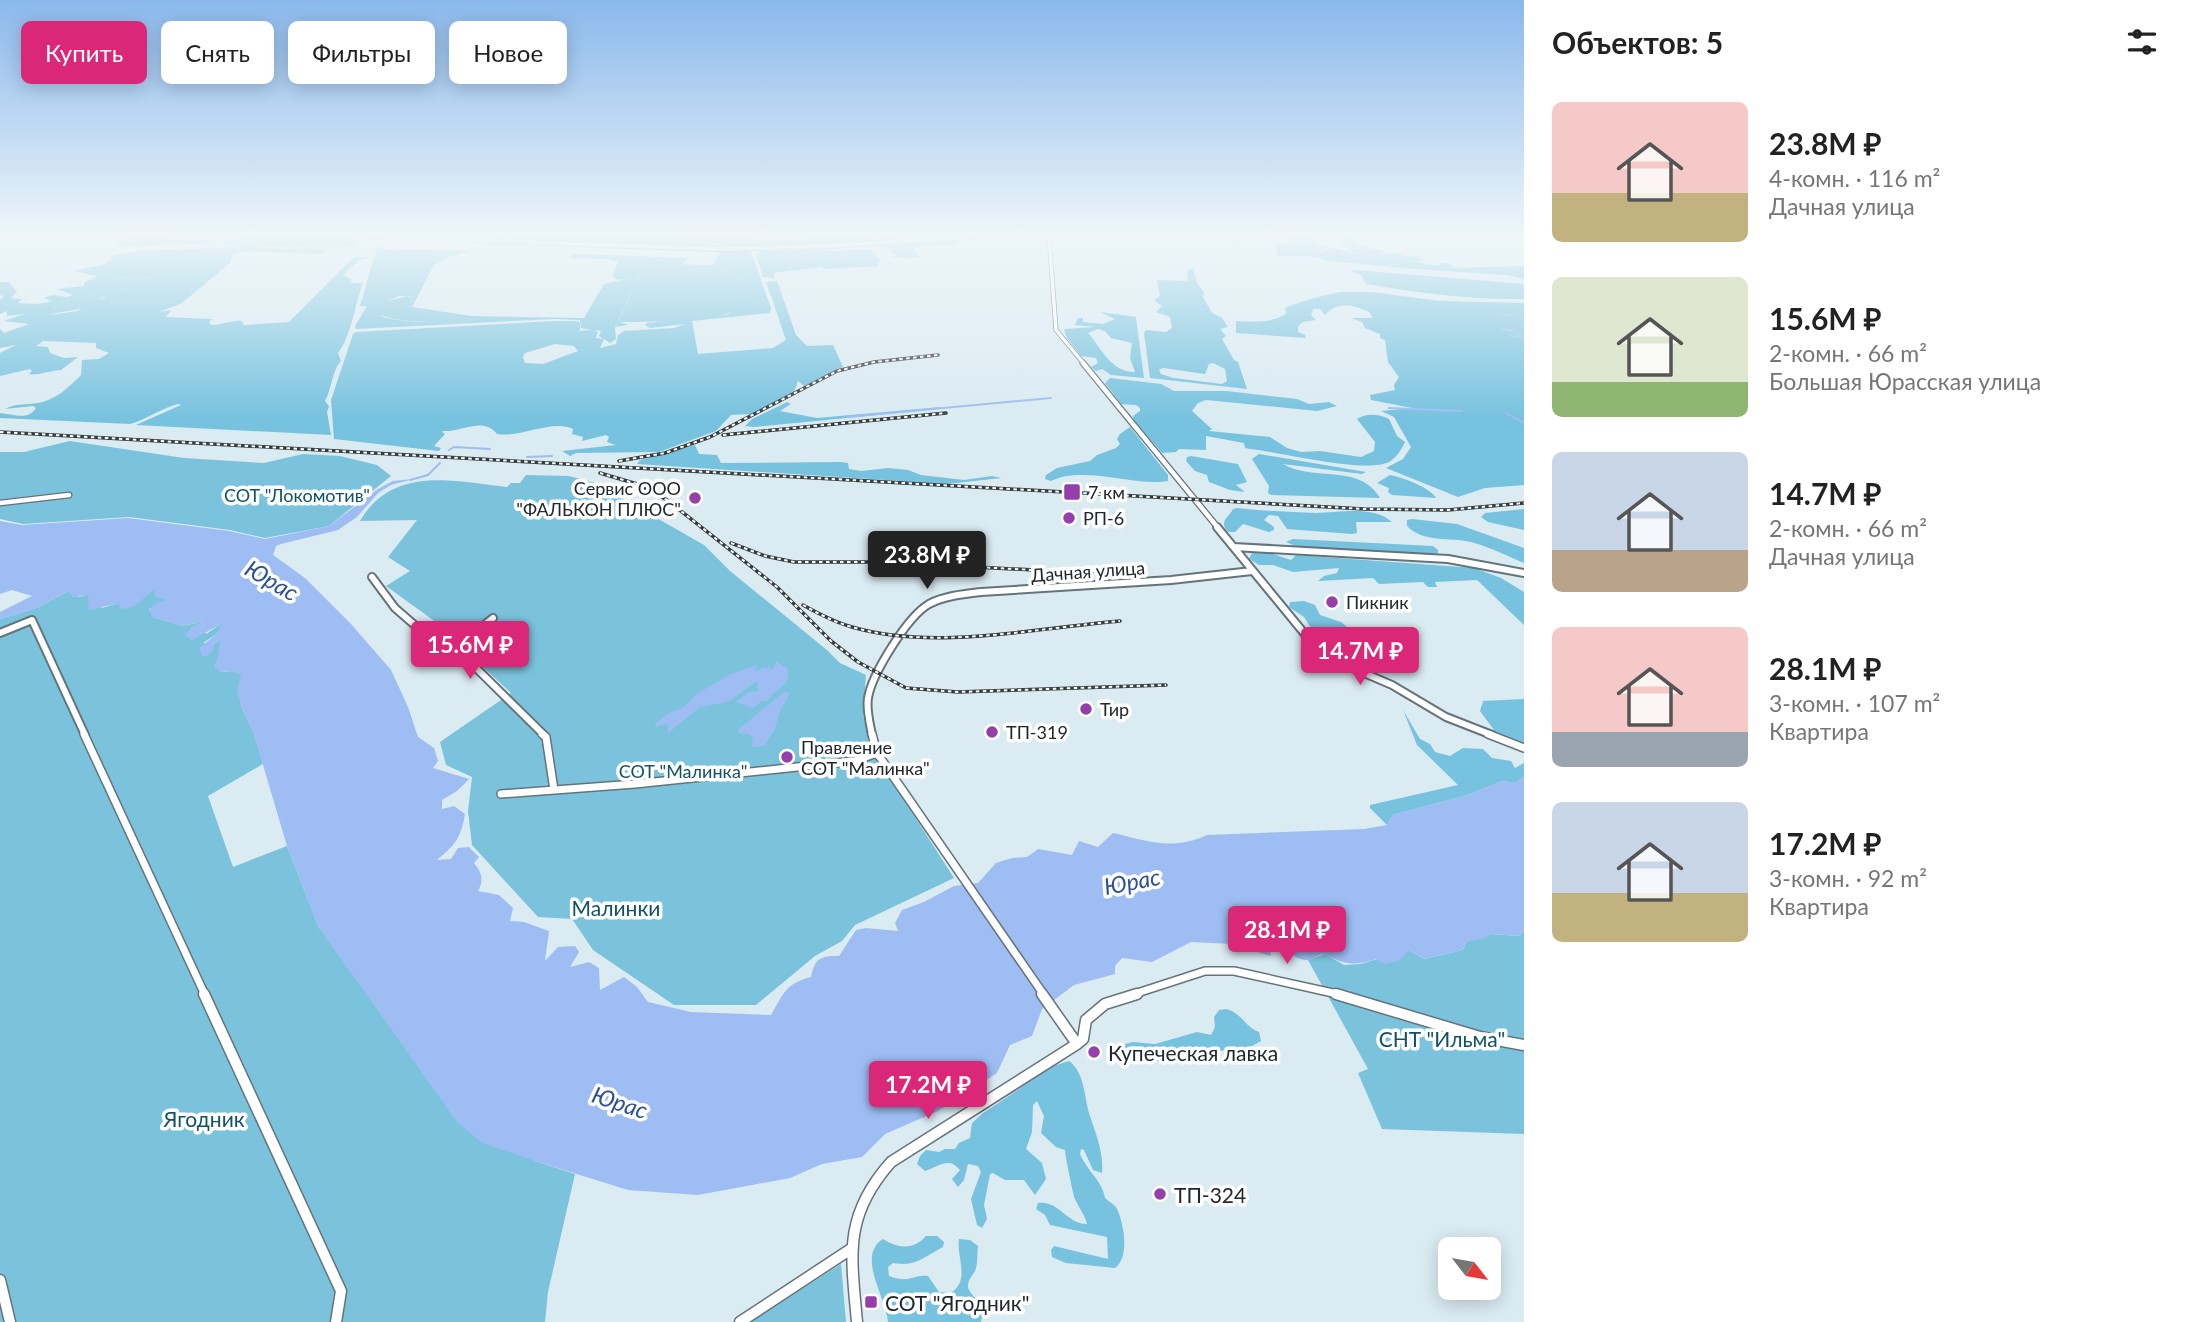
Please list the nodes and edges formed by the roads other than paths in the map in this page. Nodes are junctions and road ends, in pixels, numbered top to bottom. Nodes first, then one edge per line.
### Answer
1 (1053, 296) edge
2 (69, 495) dead end
3 (0, 503) edge
4 (1234, 547) junction
5 (1252, 571) junction
6 (1524, 573) edge
7 (372, 577) dead end
8 (493, 618) dead end
9 (0, 634) edge
10 (452, 650) junction
11 (1524, 748) edge
12 (877, 753) junction
13 (554, 790) junction
14 (501, 794) dead end
15 (1077, 1044) junction
16 (1524, 1045) edge
17 (851, 1249) junction
18 (0, 1280) edge
19 (10, 1322) edge
20 (337, 1322) edge
21 (740, 1322) edge
22 (857, 1322) edge

1 - 4 street
2 - 3 street
4 - 5 street
4 - 6 street
5 - 11 street
5 - 12 street, Дачная улица
7 - 10 street
8 - 10 street
9 - 20 street
10 - 13 street
12 - 13 street
12 - 15 street, Дачная улица
13 - 14 street
15 - 16 street
15 - 17 street
17 - 21 street
17 - 22 street
18 - 19 street

